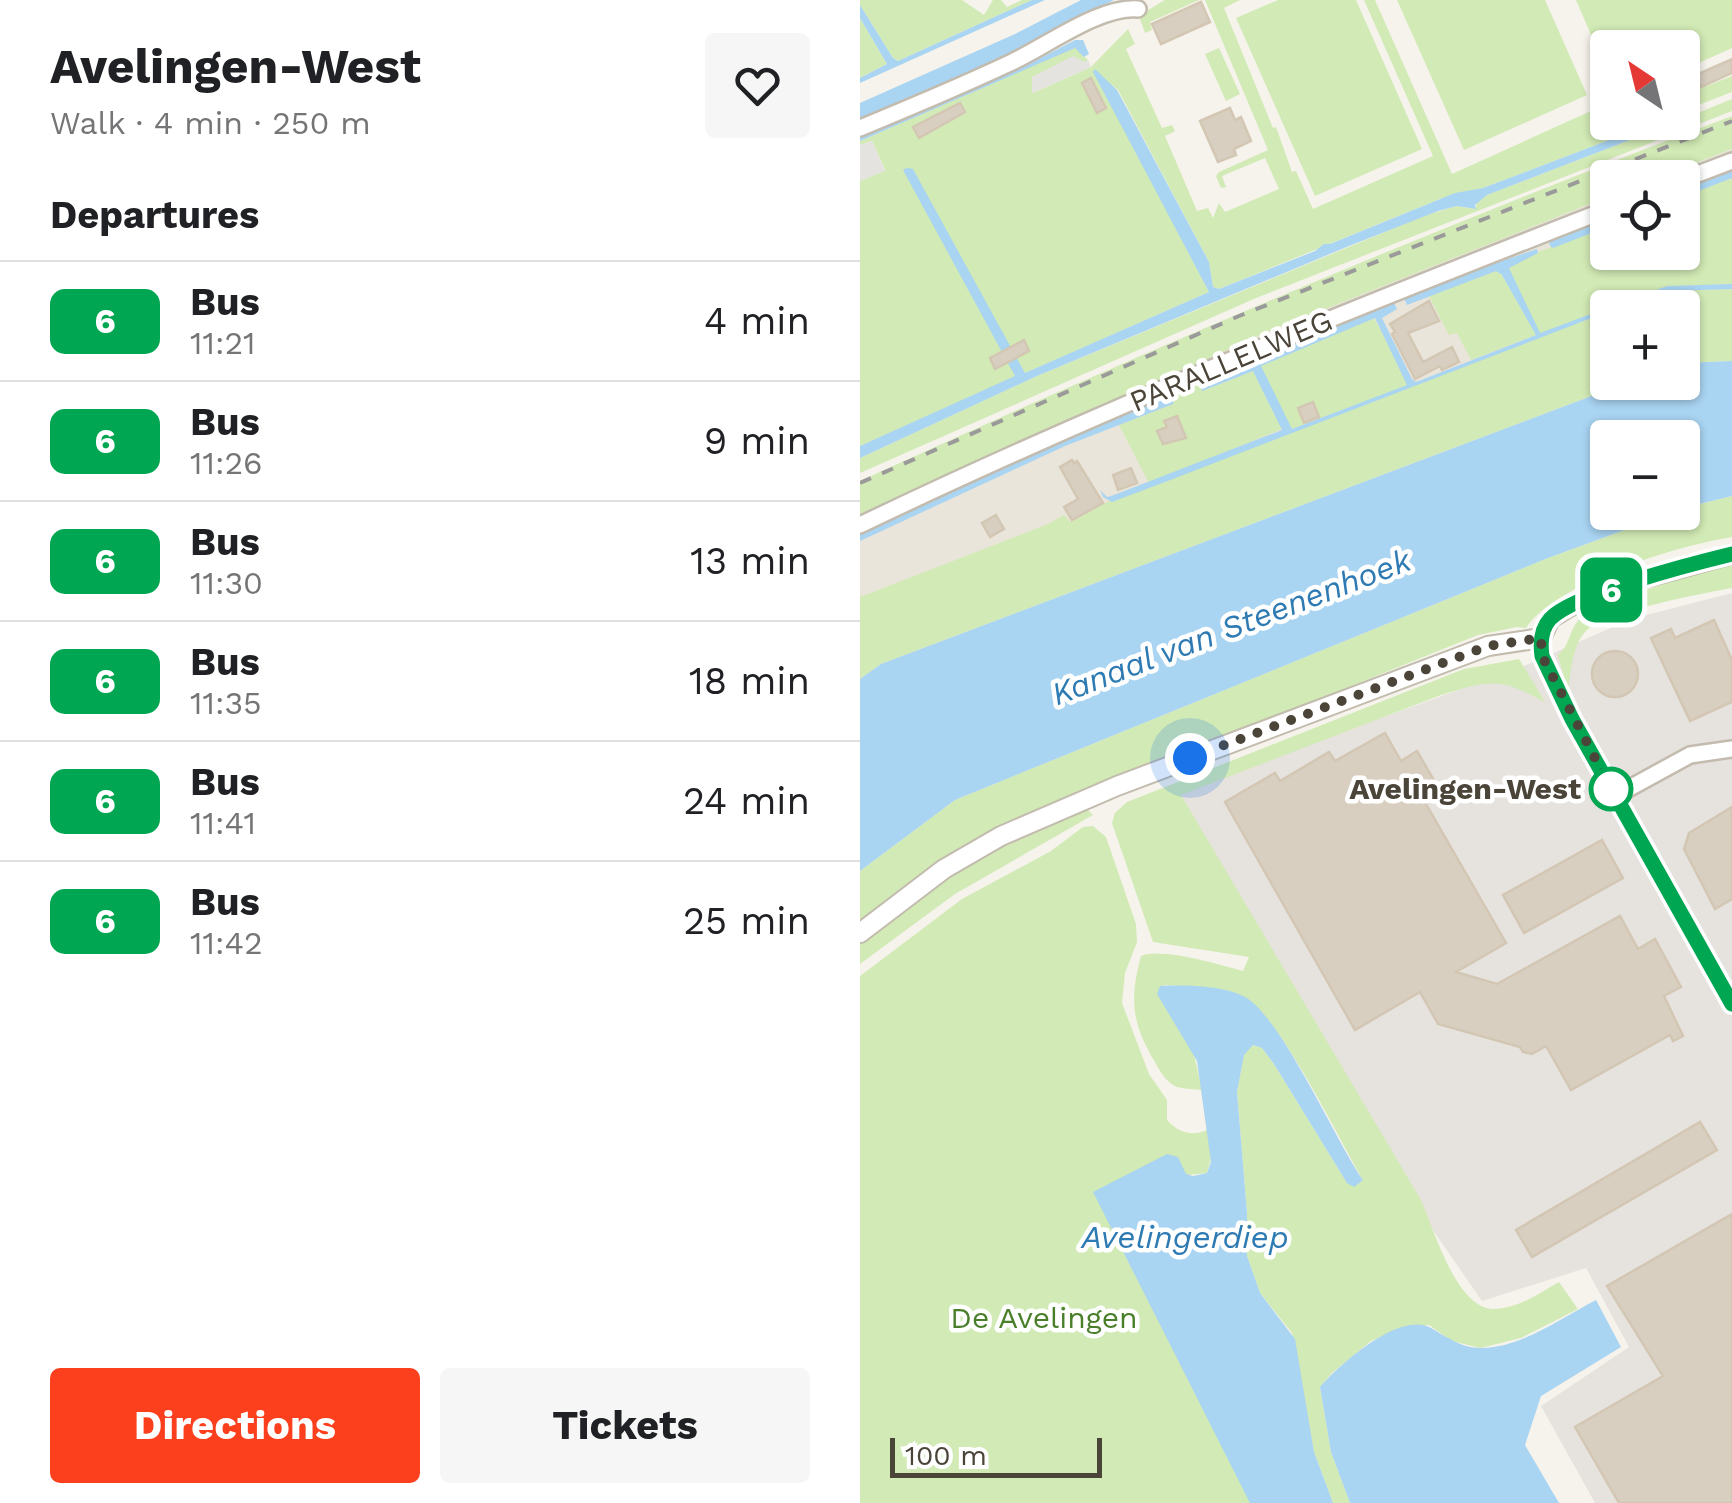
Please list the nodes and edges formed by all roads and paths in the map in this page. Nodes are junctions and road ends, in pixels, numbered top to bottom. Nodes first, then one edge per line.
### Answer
1 (1141, 9) edge
2 (860, 128) edge
3 (1732, 161) edge
4 (1700, 173) edge
5 (1590, 217) edge
6 (860, 525) edge
7 (1732, 554) edge
8 (1542, 647) junction
9 (1732, 749) edge
10 (1615, 796) junction
11 (860, 933) edge
12 (1732, 1004) edge

1 - 2 street
3 - 4 street
5 - 6 street, PARALLELWEG
7 - 8 street
8 - 10 street
8 - 11 street
9 - 10 street
10 - 12 street

